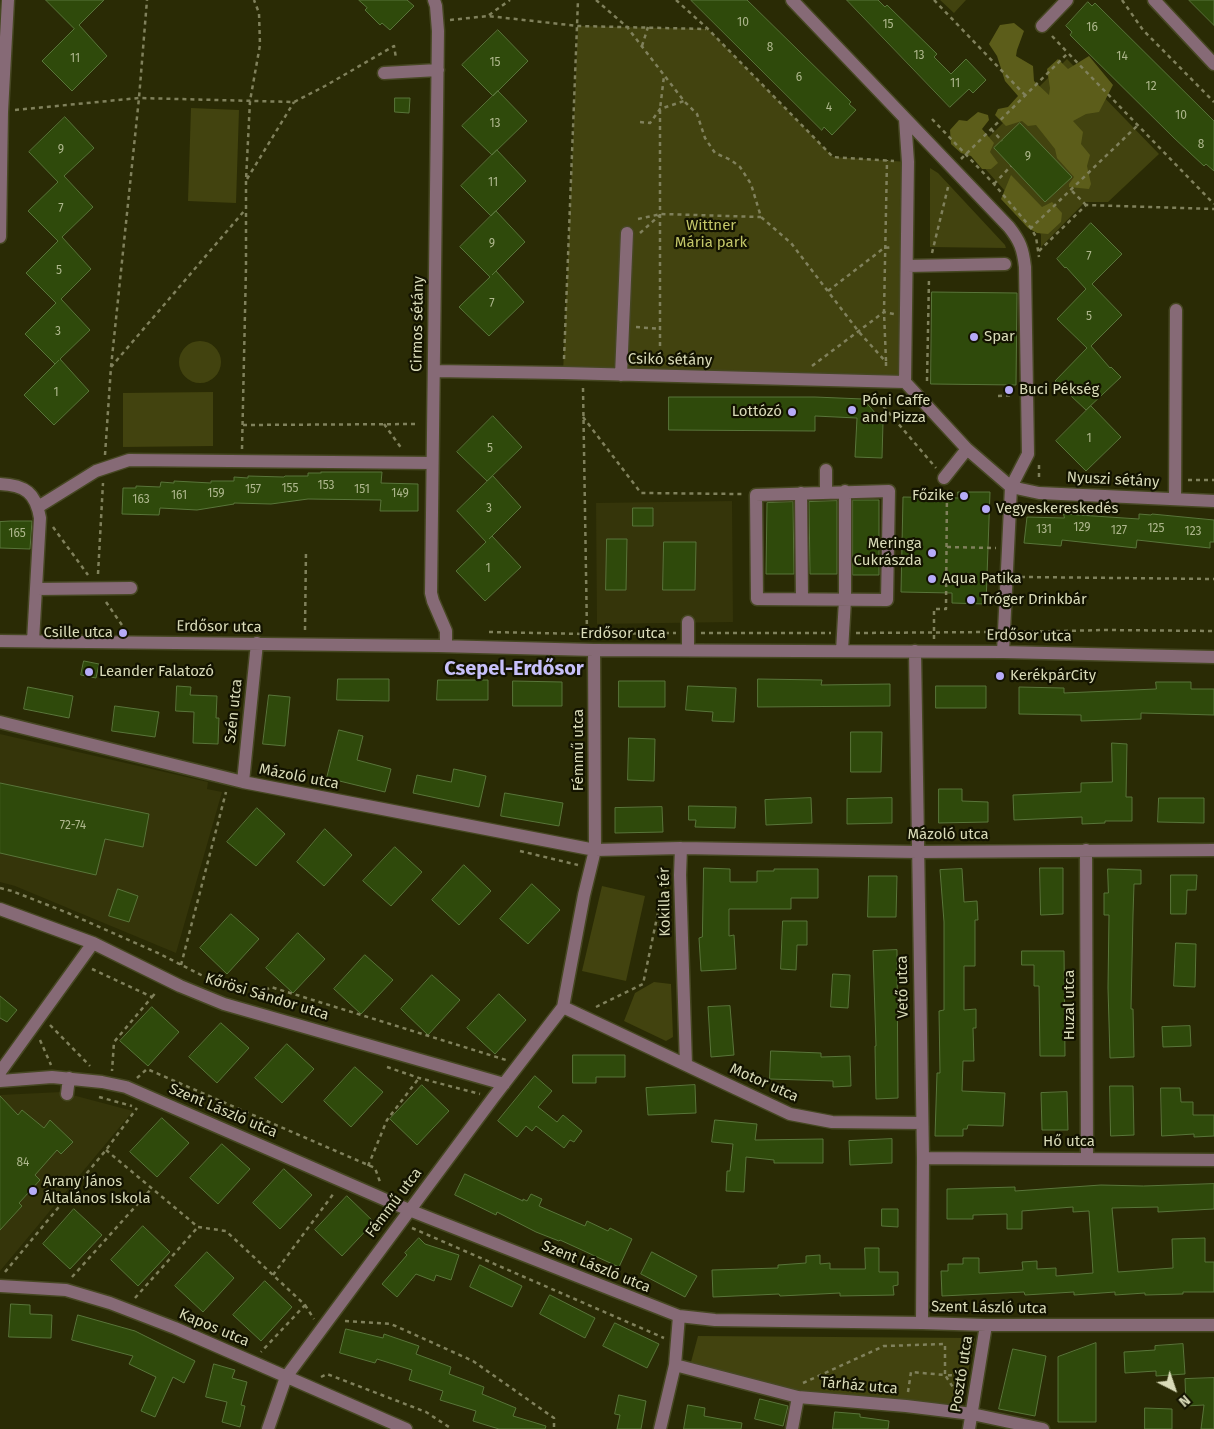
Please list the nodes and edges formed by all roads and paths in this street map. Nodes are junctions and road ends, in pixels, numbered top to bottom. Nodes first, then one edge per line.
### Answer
1 (8, 0) edge
2 (147, 0) edge
3 (254, 0) edge
4 (434, 0) edge
5 (510, 0) edge
6 (578, 0) edge
7 (596, 0) edge
8 (676, 0) edge
9 (792, 0) edge
10 (934, 0) edge
11 (1067, 0) edge
12 (1122, 0) edge
13 (1154, 0) edge
14 (488, 16) junction
15 (437, 21) junction
16 (578, 26) junction
17 (1042, 26) joint
18 (627, 27) junction
19 (648, 28) junction
20 (708, 29) junction
21 (642, 46) junction
22 (1068, 53) junction
23 (1214, 64) edge
24 (438, 70) junction
25 (399, 72) junction
26 (384, 73) dead end
27 (664, 76) junction
28 (1025, 95) junction
29 (139, 98) junction
30 (250, 101) junction
31 (684, 101) junction
32 (294, 102) junction
33 (1214, 102) edge
34 (660, 109) junction
35 (2, 112) junction
36 (905, 119) junction
37 (640, 122) dead end
38 (1137, 126) junction
39 (991, 129) junction
40 (1002, 141) dead end
41 (886, 160) junction
42 (908, 162) junction
43 (1011, 166) dead end
44 (952, 168) junction
45 (246, 180) junction
46 (994, 184) dead end
47 (1072, 190) junction
48 (1214, 204) edge
49 (1086, 205) junction
50 (246, 208) junction
51 (1214, 209) edge
52 (661, 214) junction
53 (761, 217) junction
54 (638, 219) dead end
55 (626, 233) joint
56 (0, 237) edge
57 (1019, 240) junction
58 (907, 246) junction
59 (884, 248) junction
60 (1005, 264) dead end
61 (907, 266) junction
62 (929, 266) junction
63 (1025, 267) junction
64 (828, 291) junction
65 (1176, 310) dead end
66 (884, 312) junction
67 (622, 327) junction
68 (661, 329) junction
69 (858, 332) junction
70 (886, 362) junction
71 (111, 367) junction
72 (434, 371) junction
73 (563, 373) junction
74 (583, 374) junction
75 (621, 375) junction
76 (660, 376) junction
77 (795, 378) junction
78 (927, 381) dead end
79 (886, 382) junction
80 (905, 382) junction
81 (870, 390) dead end
82 (582, 417) junction
83 (384, 424) junction
84 (433, 424) junction
85 (243, 425) junction
86 (967, 449) junction
87 (242, 460) junction
88 (412, 463) junction
89 (432, 463) junction
90 (104, 467) junction
91 (826, 470) dead end
92 (944, 478) junction
93 (1190, 479) dead end
94 (1214, 480) edge
95 (0, 484) edge
96 (1011, 487) junction
97 (801, 492) junction
98 (826, 492) junction
99 (845, 492) junction
100 (756, 495) junction
101 (1175, 499) junction
102 (1214, 501) edge
103 (38, 507) junction
104 (947, 547) junction
105 (1008, 548) junction
106 (306, 550) dead end
107 (1006, 577) junction
108 (1214, 579) edge
109 (97, 588) junction
110 (131, 588) dead end
111 (36, 589) junction
112 (802, 600) junction
113 (844, 600) junction
114 (124, 628) dead end
115 (688, 628) junction
116 (305, 630) dead end
117 (1214, 631) edge
118 (1004, 632) junction
119 (844, 633) junction
120 (934, 633) junction
121 (0, 640) edge
122 (33, 640) junction
123 (257, 643) junction
124 (446, 646) junction
125 (594, 650) junction
126 (688, 650) junction
127 (842, 651) junction
128 (915, 651) junction
129 (935, 652) junction
130 (1003, 652) junction
131 (1214, 657) edge
132 (0, 722) edge
133 (243, 782) junction
134 (228, 784) dead end
135 (681, 848) junction
136 (595, 850) junction
137 (1086, 850) junction
138 (1214, 850) edge
139 (917, 852) junction
140 (680, 874) junction
141 (0, 888) edge
142 (0, 910) edge
143 (93, 943) junction
144 (180, 965) junction
145 (91, 968) dead end
146 (160, 987) dead end
147 (152, 997) junction
148 (563, 1007) junction
149 (581, 1015) junction
150 (49, 1024) dead end
151 (39, 1036) dead end
152 (510, 1061) dead end
153 (382, 1065) dead end
154 (686, 1065) junction
155 (51, 1066) dead end
156 (86, 1070) dead end
157 (0, 1072) edge
158 (104, 1072) dead end
159 (129, 1076) dead end
160 (68, 1078) junction
161 (419, 1078) junction
162 (0, 1081) edge
163 (504, 1084) junction
164 (67, 1094) dead end
165 (94, 1096) dead end
166 (476, 1102) dead end
167 (922, 1123) junction
168 (106, 1150) junction
169 (923, 1158) junction
170 (1087, 1158) junction
171 (1214, 1160) edge
172 (368, 1166) junction
173 (152, 1188) junction
174 (338, 1188) dead end
175 (384, 1188) dead end
176 (409, 1210) junction
177 (407, 1226) dead end
178 (198, 1227) junction
179 (273, 1275) junction
180 (12, 1276) dead end
181 (80, 1281) dead end
182 (0, 1286) edge
183 (139, 1304) dead end
184 (305, 1306) junction
185 (678, 1316) junction
186 (315, 1320) dead end
187 (343, 1320) dead end
188 (922, 1322) junction
189 (986, 1325) junction
190 (1214, 1326) edge
191 (670, 1341) dead end
192 (266, 1357) dead end
193 (674, 1365) junction
194 (944, 1375) junction
195 (977, 1376) junction
196 (286, 1377) junction
197 (320, 1378) dead end
198 (780, 1393) junction
199 (798, 1397) junction
200 (906, 1406) junction
201 (972, 1414) junction
202 (268, 1429) edge
203 (406, 1429) edge
204 (452, 1429) edge
205 (554, 1429) edge
206 (660, 1429) edge
207 (792, 1429) edge
208 (969, 1429) edge
209 (1043, 1429) edge

1 - 35 street
2 - 29 path
3 - 30 path
4 - 15 street, Cirmos sétány
5 - 14 path
6 - 16 path
7 - 18 path
8 - 20 path
9 - 36 street
10 - 28 path
11 - 17 street
12 - 33 path
13 - 23 street
14 - 15 path
14 - 16 path
15 - 24 street, Cirmos sétány
16 - 18 path
16 - 73 path
17 - 22 path
18 - 19 path
18 - 21 path
19 - 20 path
19 - 21 path
20 - 41 path
21 - 27 path
22 - 28 path
22 - 38 path
24 - 25 street
24 - 72 street, Cirmos sétány
25 - 26 street
25 - 32 path
27 - 31 path
27 - 34 path
28 - 39 path
29 - 30 path
29 - 35 path
29 - 71 path
30 - 32 path
30 - 45 path
31 - 34 path
31 - 53 path
32 - 45 path
34 - 37 path
34 - 52 path
35 - 56 street
36 - 42 street
36 - 44 street
38 - 47 path
38 - 48 path
39 - 40 path
39 - 44 path
41 - 42 path
41 - 59 path
42 - 58 street
43 - 46 path
44 - 57 street
44 - 62 path
45 - 50 path
47 - 49 path
47 - 57 path
49 - 51 path
49 - 63 path
50 - 71 path
50 - 85 path
52 - 53 path
52 - 54 path
52 - 55 path
52 - 68 path
53 - 64 path
55 - 67 street
57 - 63 street
58 - 59 path
58 - 61 street
59 - 64 path
59 - 66 path
60 - 62 street
61 - 62 street
61 - 80 street
62 - 78 path
63 - 96 street
64 - 69 path
65 - 101 street
66 - 69 path
66 - 70 path
67 - 68 path
67 - 75 street
68 - 76 path
69 - 70 path
69 - 77 path
70 - 79 path
71 - 90 path
72 - 73 street, Csikó sétány
72 - 84 street, Cirmos sétány
73 - 74 street, Csikó sétány
74 - 75 street, Csikó sétány
74 - 82 path
75 - 76 street, Csikó sétány
76 - 77 street, Csikó sétány
77 - 79 street, Csikó sétány
79 - 80 street, Csikó sétány
80 - 86 street
81 - 92 path
82 - 100 path
82 - 115 path
83 - 84 path
83 - 85 path
83 - 88 path
84 - 89 street, Cirmos sétány
85 - 87 path
86 - 92 street
86 - 96 street
87 - 88 street
87 - 90 street
88 - 89 street
89 - 124 street, Cirmos sétány
90 - 103 street
90 - 109 path
91 - 98 street
92 - 104 path
93 - 94 path
95 - 103 street
96 - 101 street, Nyuszi sétány
96 - 105 street
97 - 98 street
97 - 100 street
97 - 112 street
98 - 99 street
99 - 113 street
99 - 113 street
100 - 112 street
101 - 102 street, Nyuszi sétány
103 - 109 path
103 - 111 street
104 - 105 path
104 - 120 path
105 - 107 street
106 - 116 path
107 - 108 path
107 - 118 street
109 - 110 street
109 - 111 street
109 - 114 path
111 - 122 street
112 - 113 street
113 - 119 street
115 - 119 path
115 - 126 street
117 - 118 path
118 - 120 path
118 - 130 street
119 - 120 path
119 - 127 street
120 - 129 path
121 - 122 street, Erdősor utca
122 - 123 street, Erdősor utca
123 - 124 street, Erdősor utca
123 - 133 street, Szén utca
124 - 125 street, Erdősor utca
125 - 126 street, Erdősor utca
125 - 136 street, Fémmű utca
126 - 127 street, Erdősor utca
127 - 128 street, Erdősor utca
128 - 129 street, Erdősor utca
128 - 139 street, Vető utca
129 - 130 street, Erdősor utca
130 - 131 street, Erdősor utca
132 - 133 street, Mázoló utca
133 - 136 street, Mázoló utca
134 - 144 path
135 - 136 street, Kokilla tér
135 - 139 street, Mázoló utca
135 - 140 street, Kokilla tér
136 - 148 street
137 - 138 street, Mázoló utca
137 - 139 street, Mázoló utca
137 - 170 street, Huzal utca
139 - 167 street, Vető utca
140 - 149 path
140 - 154 street, Kokilla tér
141 - 144 path
142 - 143 street, Kőrösi Sándor utca
143 - 157 street
143 - 163 street, Kőrösi Sándor utca
144 - 152 path
145 - 147 path
146 - 147 path
147 - 158 path
148 - 149 street
148 - 163 street, Fémmű utca
149 - 154 street
150 - 156 path
151 - 155 path
153 - 161 path
154 - 167 street, Motor utca
159 - 172 path
160 - 162 street, Szent László utca
160 - 164 street
160 - 176 street, Szent László utca
161 - 166 path
161 - 172 path
163 - 176 street, Fémmű utca
165 - 168 path
167 - 169 street, Vető utca
168 - 173 path
168 - 180 path
169 - 170 street, Hő utca
169 - 188 street, Vető utca
170 - 171 street, Hő utca
172 - 175 path
173 - 178 path
173 - 181 path
174 - 179 path
176 - 185 street, Szent László utca
176 - 196 street, Fémmű utca
177 - 191 path
178 - 179 path
178 - 183 path
179 - 184 path
182 - 196 street, Kapos utca
184 - 186 path
184 - 192 path
185 - 188 street, Szent László utca
185 - 193 street
187 - 205 path
188 - 189 street, Szent László utca
189 - 190 street, Szent László utca
189 - 195 street, Posztó utca
193 - 198 street, Tárház utca
193 - 206 street
194 - 195 path
194 - 198 path
194 - 200 path
194 - 201 path
195 - 201 street, Posztó utca
196 - 202 street, Fémmű utca
196 - 203 street, Kapos utca
197 - 204 path
198 - 199 street, Tárház utca
199 - 200 street, Tárház utca
199 - 207 street
200 - 201 street, Tárház utca
201 - 208 street, Posztó utca
201 - 209 street, Tárház utca

